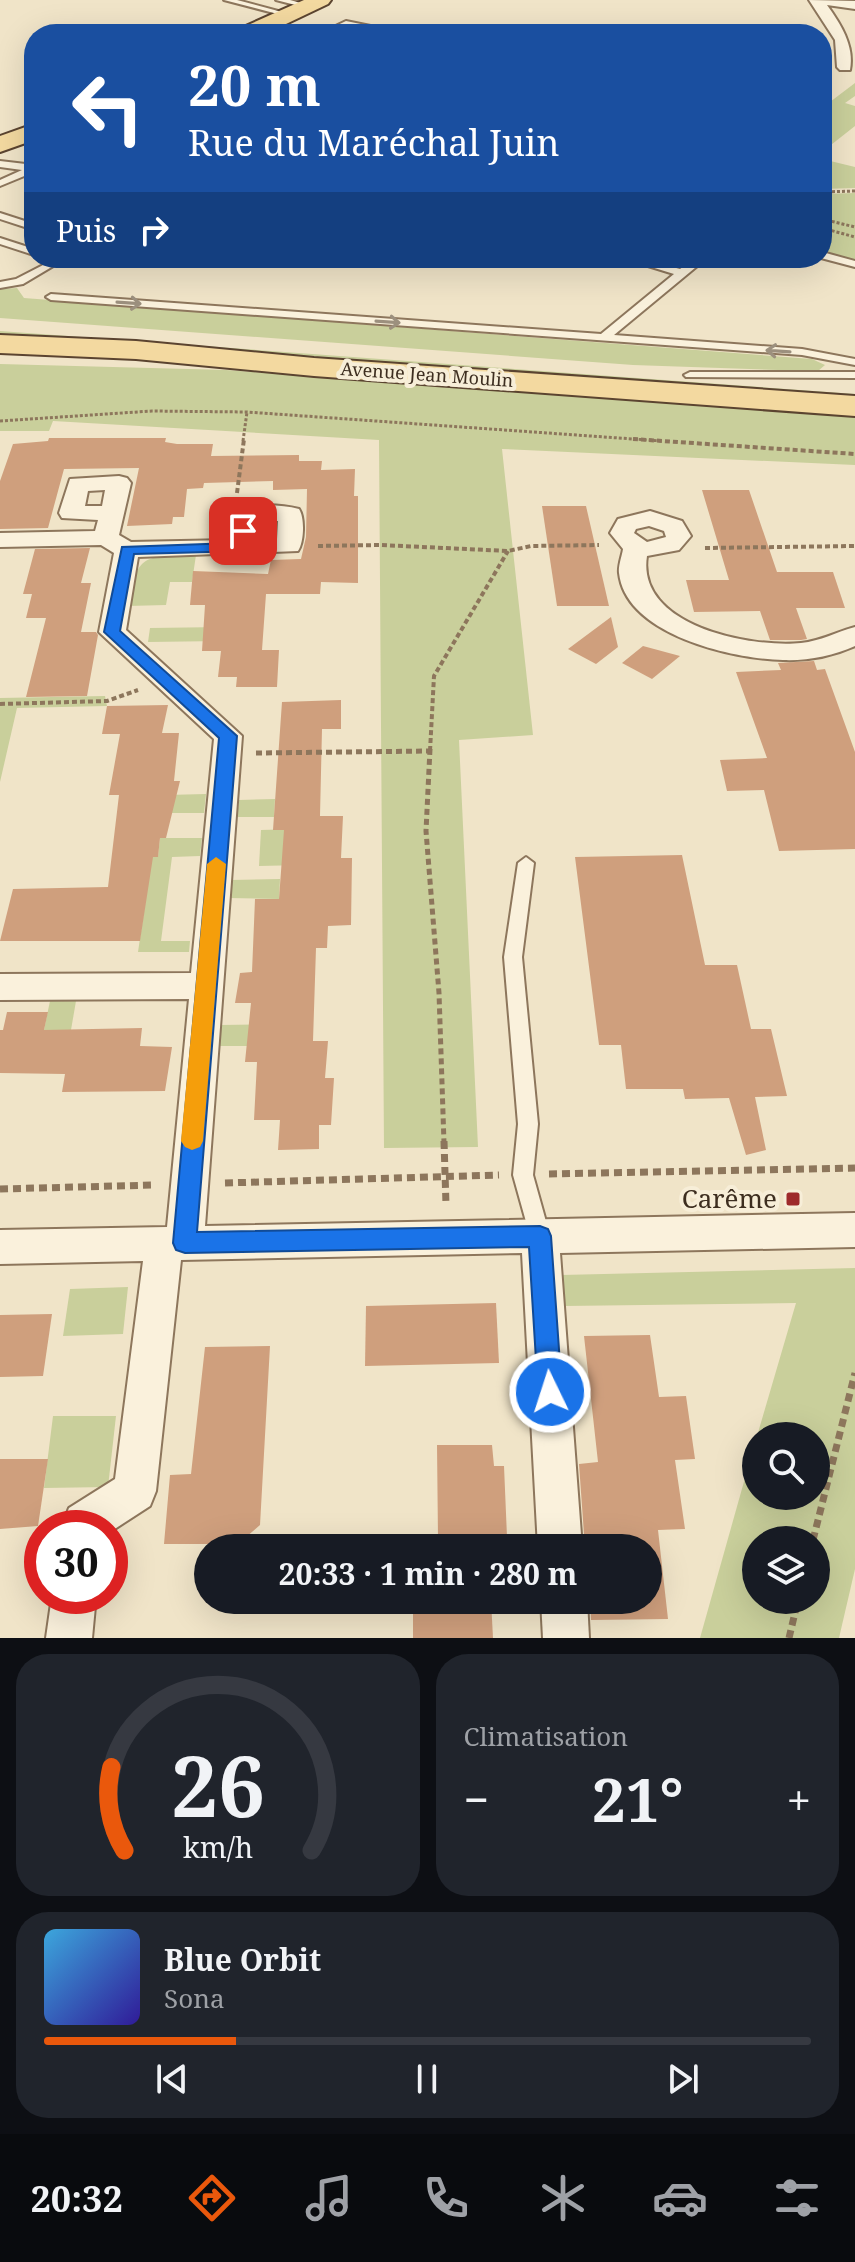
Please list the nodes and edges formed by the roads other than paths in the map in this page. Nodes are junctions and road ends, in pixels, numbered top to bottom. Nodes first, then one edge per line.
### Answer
1 (228, 0) edge
2 (816, 0) edge
3 (823, 0) edge
4 (299, 5) edge
5 (855, 5) edge
6 (265, 24) edge
7 (832, 24) edge
8 (832, 24) edge
9 (845, 67) dead end
10 (24, 137) edge
11 (2, 150) edge
12 (24, 163) edge
13 (24, 172) edge
14 (0, 183) edge
15 (0, 216) edge
16 (24, 224) edge
17 (0, 241) edge
18 (24, 249) edge
19 (832, 258) edge
20 (855, 264) edge
21 (45, 268) edge
22 (664, 268) edge
23 (689, 268) edge
24 (682, 273) junction
25 (0, 285) edge
26 (51, 297) dead end
27 (0, 325) edge
28 (604, 338) junction
29 (0, 344) edge
30 (0, 357) edge
31 (855, 362) edge
32 (314, 367) junction
33 (690, 375) junction
34 (855, 375) edge
35 (855, 387) edge
36 (855, 406) edge
37 (112, 513) dead end
38 (0, 540) edge
39 (677, 541) road end
40 (117, 544) junction
41 (241, 547) junction
42 (855, 635) edge
43 (526, 863) dead end
44 (205, 986) junction
45 (0, 987) edge
46 (855, 1230) edge
47 (540, 1236) junction
48 (174, 1243) junction
49 (0, 1247) edge
50 (105, 1510) edge
51 (559, 1534) edge
52 (72, 1614) edge
53 (565, 1614) edge
54 (69, 1638) edge
55 (566, 1638) edge

1 - 4 lane
2 - 8 street
3 - 5 street
4 - 6 main road
7 - 9 street
10 - 11 main road
11 - 12 lane
13 - 14 lane
15 - 16 lane
17 - 18 lane
19 - 20 lane
21 - 25 lane
22 - 24 lane
23 - 24 lane
24 - 28 lane
26 -> 28 lane
27 - 33 main road, Avenue Jean Moulin
31 -> 28 lane
29 - 32 main road, Avenue Jean Moulin
30 - 32 main road
32 - 36 main road, Avenue Jean Moulin
33 - 34 lane
33 - 35 main road, Avenue Jean Moulin
37 - 40 street
38 - 40 street
39 - 42 street
40 - 41 street
40 - 44 street
41 - 41 street
43 - 47 lane
44 - 45 street
44 - 48 street
46 - 47 street
47 - 48 street
47 - 51 street
48 - 49 street
48 - 50 street
52 - 54 street
53 - 55 street

